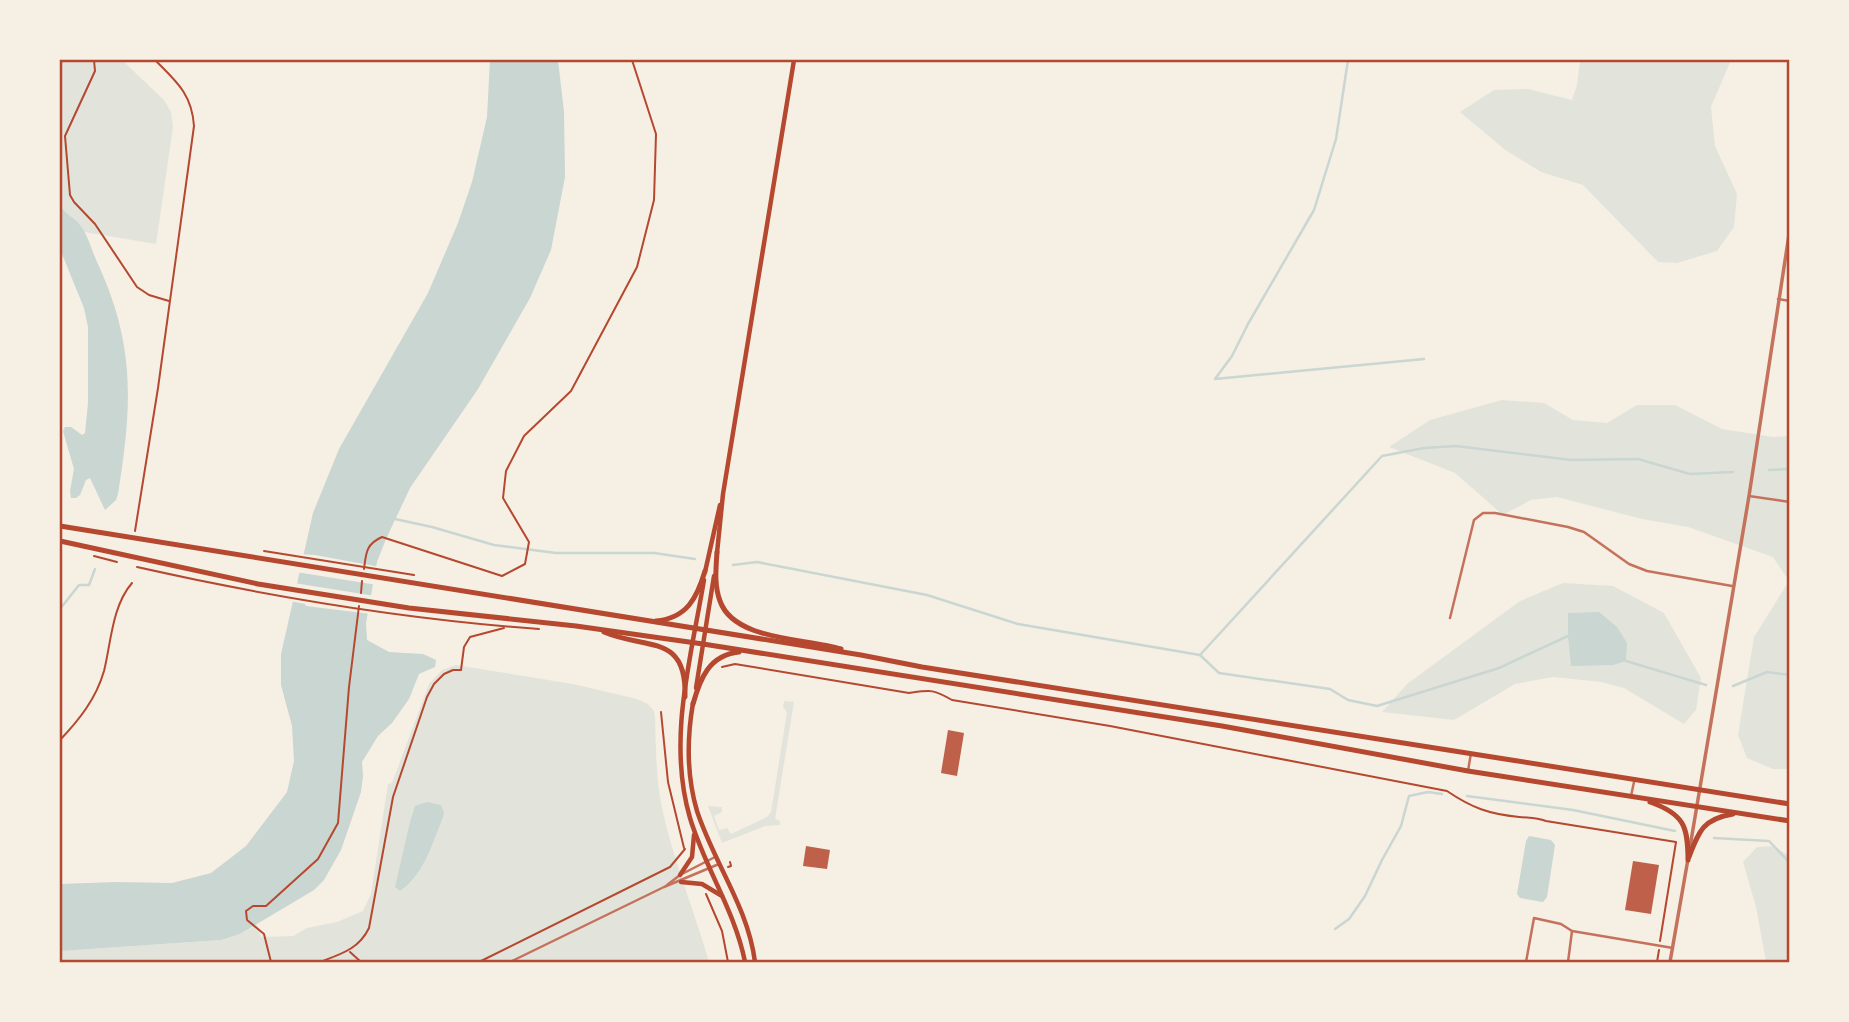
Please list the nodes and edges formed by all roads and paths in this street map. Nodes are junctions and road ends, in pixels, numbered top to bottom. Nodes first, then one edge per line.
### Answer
1 (94, 60) edge
2 (155, 60) edge
3 (632, 60) edge
4 (794, 60) edge
5 (1790, 228) edge
6 (1778, 299) junction
7 (169, 301) junction
8 (1790, 301) edge
9 (723, 494) junction
10 (1749, 496) junction
11 (1790, 502) edge
12 (60, 526) edge
13 (135, 533) dead end
14 (60, 541) edge
15 (264, 551) dead end
16 (717, 552) junction
17 (90, 555) dead end
18 (117, 562) dead end
19 (137, 567) dead end
20 (705, 571) junction
21 (414, 575) dead end
22 (131, 583) dead end
23 (1732, 586) junction
24 (361, 591) dead end
25 (359, 605) dead end
26 (1450, 618) dead end
27 (639, 620) junction
28 (505, 627) junction
29 (587, 627) junction
30 (541, 629) dead end
31 (695, 629) junction
32 (706, 631) junction
33 (693, 643) junction
34 (703, 644) junction
35 (756, 653) junction
36 (861, 655) junction
37 (722, 667) dead end
38 (685, 697) junction
39 (693, 704) junction
40 (662, 712) dead end
41 (60, 740) edge
42 (1471, 753) junction
43 (1468, 771) junction
44 (1634, 778) junction
45 (1699, 790) junction
46 (1634, 797) junction
47 (1790, 804) edge
48 (1696, 807) junction
49 (1738, 813) junction
50 (1790, 821) edge
51 (694, 831) junction
52 (717, 856) junction
53 (1688, 860) junction
54 (707, 861) junction
55 (730, 862) dead end
56 (720, 864) junction
57 (710, 868) junction
58 (727, 868) dead end
59 (680, 875) junction
60 (681, 882) junction
61 (664, 887) junction
62 (706, 889) dead end
63 (724, 897) junction
64 (1572, 931) junction
65 (1659, 945) junction
66 (1673, 948) junction
67 (349, 951) junction
68 (271, 962) edge
69 (320, 962) edge
70 (361, 962) edge
71 (479, 962) edge
72 (510, 962) edge
73 (728, 962) edge
74 (745, 962) edge
75 (755, 962) edge
76 (1526, 962) edge
77 (1568, 962) edge
78 (1657, 962) edge
79 (1670, 962) edge

1 - 7 path
2 - 7 path
3 - 24 path
4 - 9 main road
5 - 6 street
6 - 8 street
6 - 10 street
7 - 13 path
9 - 16 main road
9 - 20 main road
10 - 11 street
10 - 23 street
12 - 27 main road
14 - 29 main road
15 - 21 path
16 - 32 main road
16 - 36 main road
17 - 18 path
19 - 28 path
20 - 27 main road
20 - 31 main road
22 - 41 path
23 - 26 street
23 - 45 street
25 - 68 path
27 - 31 main road
28 - 30 path
28 - 67 path
29 - 33 main road
29 - 38 main road
31 - 32 main road
31 - 33 main road
32 - 34 main road
32 - 36 main road
33 - 34 main road
33 - 38 main road
34 - 35 main road
34 - 39 main road
35 - 39 main road
35 - 43 main road
36 - 42 main road
37 - 65 path
38 - 51 main road
39 - 52 main road
40 - 71 path
42 - 43 street
42 - 44 main road
43 - 46 main road
44 - 45 main road
44 - 46 street
45 - 47 main road
45 - 48 street
46 - 48 main road
46 - 53 main road
48 - 49 main road
48 - 53 street
49 - 50 main road
49 - 53 main road
51 - 54 main road
51 - 59 main road
52 - 54 street
52 - 56 main road
53 - 66 street
54 - 57 main road
54 - 59 street
55 - 58 path
56 - 57 street
56 - 75 main road
57 - 60 street
57 - 63 main road
59 - 61 street
60 - 61 street
60 - 63 main road
61 - 72 street
62 - 73 path
63 - 74 main road
64 - 65 street
64 - 76 street
64 - 77 street
65 - 66 street
65 - 78 path
66 - 79 street
67 - 69 path
67 - 70 path

